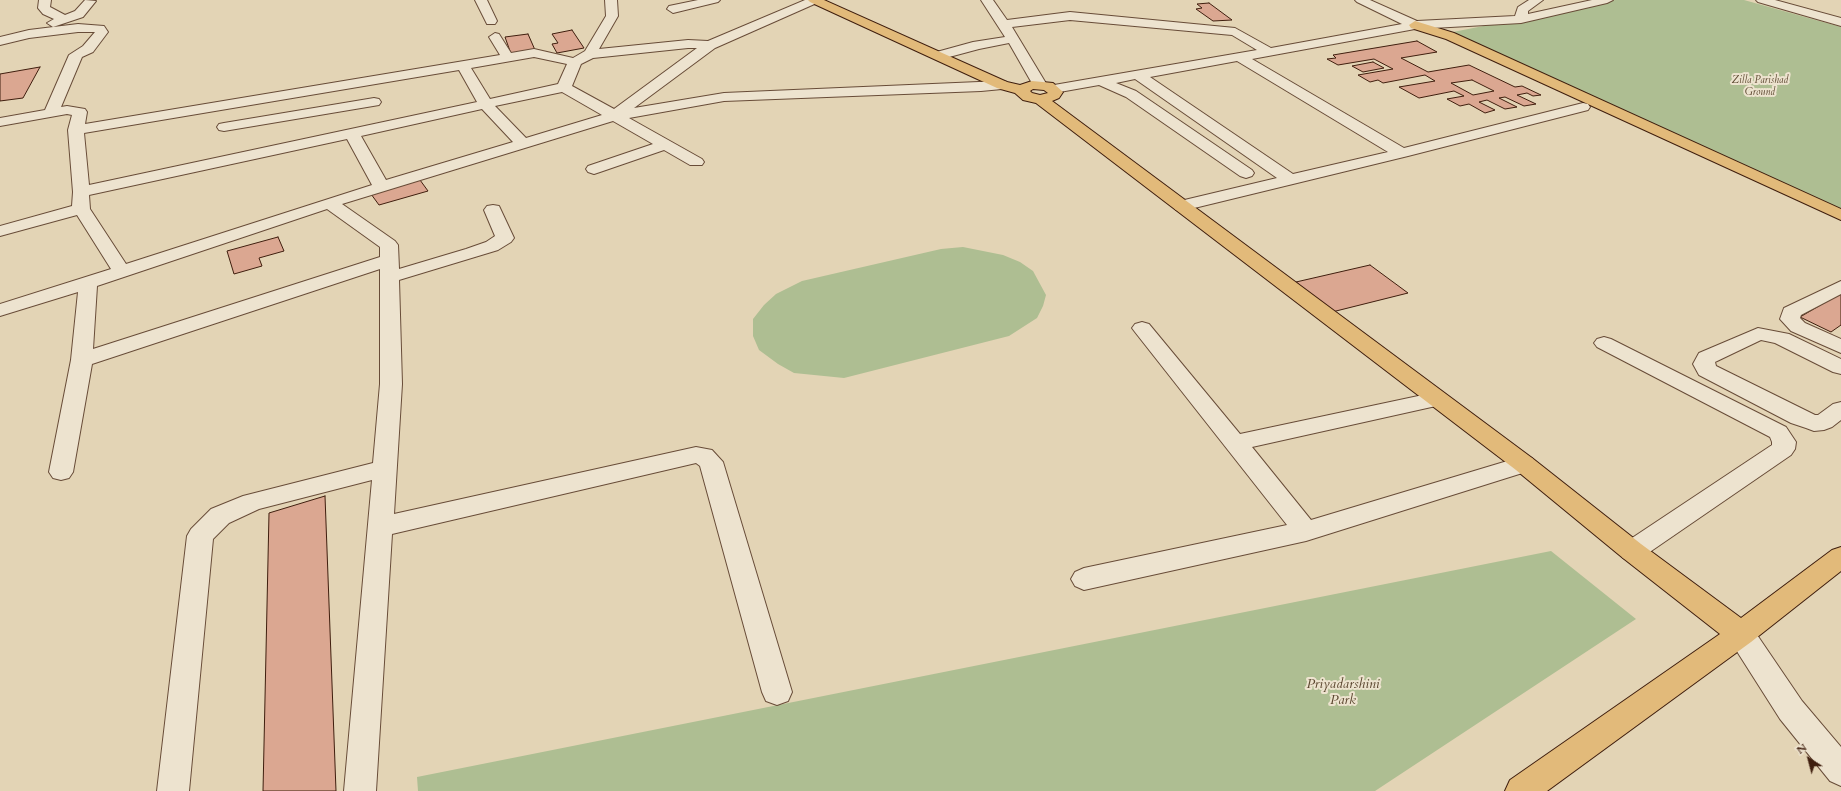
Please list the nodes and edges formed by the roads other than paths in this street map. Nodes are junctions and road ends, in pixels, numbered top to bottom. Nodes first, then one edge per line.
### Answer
1 (45, 0) edge
2 (481, 0) edge
3 (714, 0) edge
4 (815, 0) edge
5 (987, 0) edge
6 (1362, 0) edge
7 (1537, 0) edge
8 (1607, 0) edge
9 (1762, 0) edge
10 (90, 1) edge
11 (615, 1) edge
12 (673, 9) dead end
13 (1521, 18) junction
14 (64, 19) junction
15 (491, 20) dead end
16 (1841, 22) edge
17 (1004, 24) junction
18 (1415, 25) junction
19 (1434, 32) junction
20 (29, 34) junction
21 (495, 36) dead end
22 (1013, 39) junction
23 (0, 41) edge
24 (710, 45) junction
25 (1269, 52) junction
26 (590, 54) junction
27 (938, 56) junction
28 (1239, 57) junction
29 (508, 58) junction
30 (575, 62) junction
31 (463, 65) junction
32 (1137, 74) junction
33 (1100, 81) junction
34 (365, 82) junction
35 (1002, 85) junction
36 (564, 87) junction
37 (1039, 90) junction
38 (374, 102) junction
39 (486, 105) junction
40 (1583, 107) junction
41 (51, 113) junction
42 (614, 116) junction
43 (0, 122) edge
44 (384, 126) junction
45 (224, 127) dead end
46 (76, 130) junction
47 (1219, 131) junction
48 (352, 133) junction
49 (1192, 136) junction
50 (523, 144) junction
51 (665, 145) junction
52 (1402, 153) junction
53 (696, 162) dead end
54 (594, 169) dead end
55 (1246, 172) dead end
56 (1290, 180) junction
57 (381, 187) junction
58 (81, 192) junction
59 (329, 203) junction
60 (1182, 206) junction
61 (81, 209) junction
62 (493, 210) dead end
63 (1841, 215) edge
64 (1841, 226) edge
65 (0, 231) edge
66 (390, 268) junction
67 (122, 272) junction
68 (88, 282) junction
69 (1841, 287) edge
70 (0, 310) edge
71 (1142, 328) dead end
72 (1604, 343) dead end
73 (1841, 347) edge
74 (82, 360) junction
75 (1841, 367) edge
76 (1437, 399) junction
77 (1841, 409) edge
78 (1236, 443) junction
79 (1524, 464) junction
80 (384, 468) junction
81 (61, 472) dead end
82 (380, 527) junction
83 (1306, 531) junction
84 (1632, 551) junction
85 (1841, 557) edge
86 (1084, 579) dead end
87 (1741, 634) junction
88 (777, 692) dead end
89 (1841, 771) edge
90 (172, 791) edge
91 (360, 791) edge
92 (1521, 791) edge

1 - 14 street
2 - 15 street
3 - 12 street
4 - 24 street
4 - 27 main road
5 - 17 street
6 - 18 street
7 - 13 street
8 - 13 street
9 - 16 street
10 - 14 street
11 - 26 street
13 - 18 street
14 - 20 street
17 - 22 street
17 - 25 street
18 - 19 main road
18 - 25 street
19 - 40 main road
19 - 63 main road
20 - 23 street
20 - 41 street
21 - 29 street
22 - 27 street
22 - 37 street
24 - 26 street
24 - 42 street
25 - 28 street
26 - 30 street
27 - 35 main road
28 - 32 street
28 - 52 street
29 - 30 street
29 - 31 street
30 - 36 street
31 - 34 street
31 - 39 street
32 - 33 street
32 - 47 street
33 - 37 street
33 - 49 street
34 - 38 street
34 - 46 street
35 - 37 main road
35 - 42 street
36 - 39 street
36 - 42 street
37 - 60 main road
38 - 44 street
38 - 45 street
39 - 44 street
39 - 50 street
40 - 52 street
40 - 64 main road
41 - 43 street
41 - 46 street
42 - 50 street
42 - 51 street
44 - 48 street
46 - 58 street
47 - 49 street
47 - 56 street
48 - 57 street
48 - 58 street
49 - 55 street
50 - 57 street
51 - 53 street
51 - 54 street
52 - 56 street
56 - 60 street
57 - 59 street
58 - 61 street
59 - 66 street
59 - 67 street
60 - 76 main road
61 - 65 street
61 - 67 street
62 - 66 street
66 - 74 street
66 - 80 street
67 - 68 street
68 - 70 street
68 - 74 street
69 - 73 street
71 - 78 street
72 - 84 street
74 - 81 street
75 - 77 street
76 - 78 street
76 - 79 main road
78 - 83 street
79 - 83 street
79 - 84 main road
80 - 82 street
80 - 90 street
82 - 88 street
82 - 91 street
83 - 86 street
84 - 87 main road
85 - 87 main road
87 - 89 street
87 - 92 main road

